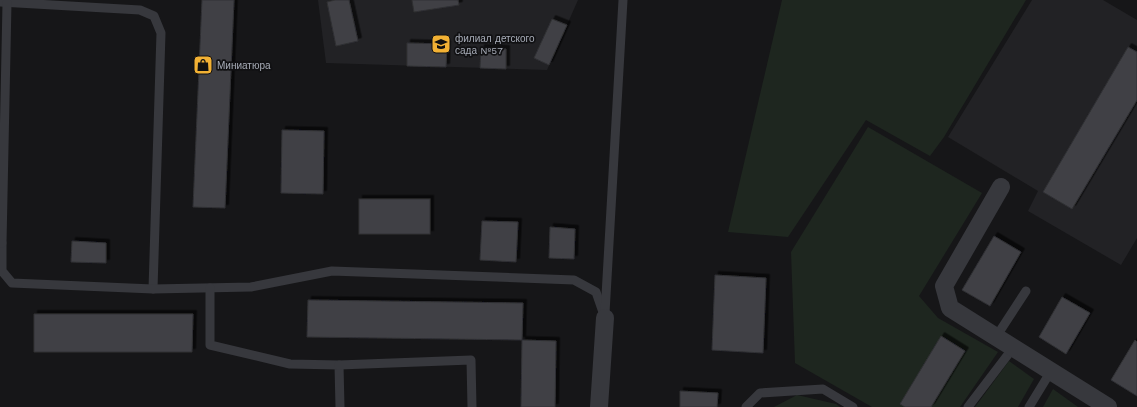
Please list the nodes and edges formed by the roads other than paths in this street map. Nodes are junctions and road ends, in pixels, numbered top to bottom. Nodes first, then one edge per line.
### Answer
1 (623, 0) edge
2 (4, 3) edge
3 (1001, 187) dead end
4 (1, 243) edge
5 (210, 288) junction
6 (153, 289) junction
7 (1026, 291) dead end
8 (605, 318) junction
9 (996, 337) junction
10 (1012, 348) junction
11 (339, 365) junction
12 (1051, 371) junction
13 (340, 407) edge
14 (472, 407) edge
15 (599, 407) edge
16 (746, 407) edge
17 (853, 407) edge
18 (968, 407) edge
19 (1029, 407) edge
20 (1108, 407) edge

1 - 8 lane
2 - 4 lane
2 - 6 lane
3 - 9 street
4 - 6 lane
5 - 6 lane
5 - 8 lane
5 - 11 lane
7 - 9 lane
8 - 15 street
9 - 10 street
10 - 12 street
10 - 18 lane
11 - 13 lane
11 - 14 lane
12 - 19 lane
12 - 20 street
16 - 17 lane

